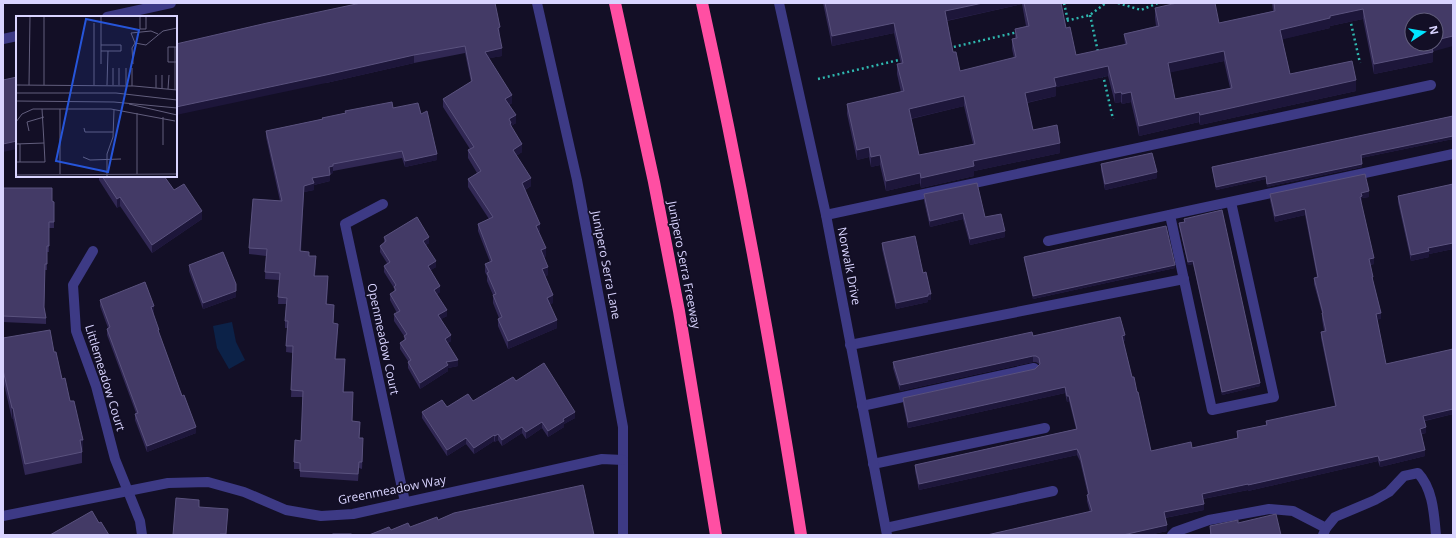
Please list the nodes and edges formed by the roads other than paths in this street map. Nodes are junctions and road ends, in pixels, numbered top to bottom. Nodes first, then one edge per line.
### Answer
1 (171, 3) edge
2 (537, 3) edge
3 (615, 3) edge
4 (702, 3) edge
5 (778, 3) edge
6 (111, 16) edge
7 (16, 36) edge
8 (3, 39) edge
9 (1431, 85) dead end
10 (1453, 154) edge
11 (1232, 202) junction
12 (383, 204) dead end
13 (826, 215) junction
14 (1170, 215) junction
15 (1048, 241) dead end
16 (93, 252) dead end
17 (1184, 279) junction
18 (850, 345) junction
19 (1034, 368) edge
20 (862, 406) junction
21 (1044, 428) dead end
22 (623, 460) junction
23 (874, 464) junction
24 (127, 490) junction
25 (1053, 491) dead end
26 (405, 502) junction
27 (3, 516) edge
28 (886, 531) edge
29 (1325, 532) edge
30 (142, 535) edge
31 (623, 535) edge
32 (716, 535) edge
33 (801, 535) edge
34 (1172, 535) edge
35 (1436, 535) edge

1 - 6 street
2 - 22 street, Junipero Serra Lane
3 - 32 highway, Junipero Serra Freeway
4 - 33 highway
5 - 13 street, Norwalk Drive
7 - 8 street
9 - 13 street
10 - 11 street
11 - 14 street
11 - 17 street
12 - 26 street, Openmeadow Court
13 - 18 street, Norwalk Drive
14 - 15 street
14 - 17 street
16 - 24 street, Littlemeadow Court
17 - 18 street
18 - 20 street, Norwalk Drive
19 - 20 street
20 - 23 street, Norwalk Drive
21 - 23 street
22 - 26 street, Greenmeadow Way
22 - 31 street, Junipero Serra Lane
23 - 28 street, Norwalk Drive
24 - 26 street, Greenmeadow Way
24 - 27 street, Greenmeadow Way
24 - 30 street, Littlemeadow Court
25 - 28 street
29 - 34 street
29 - 35 street

